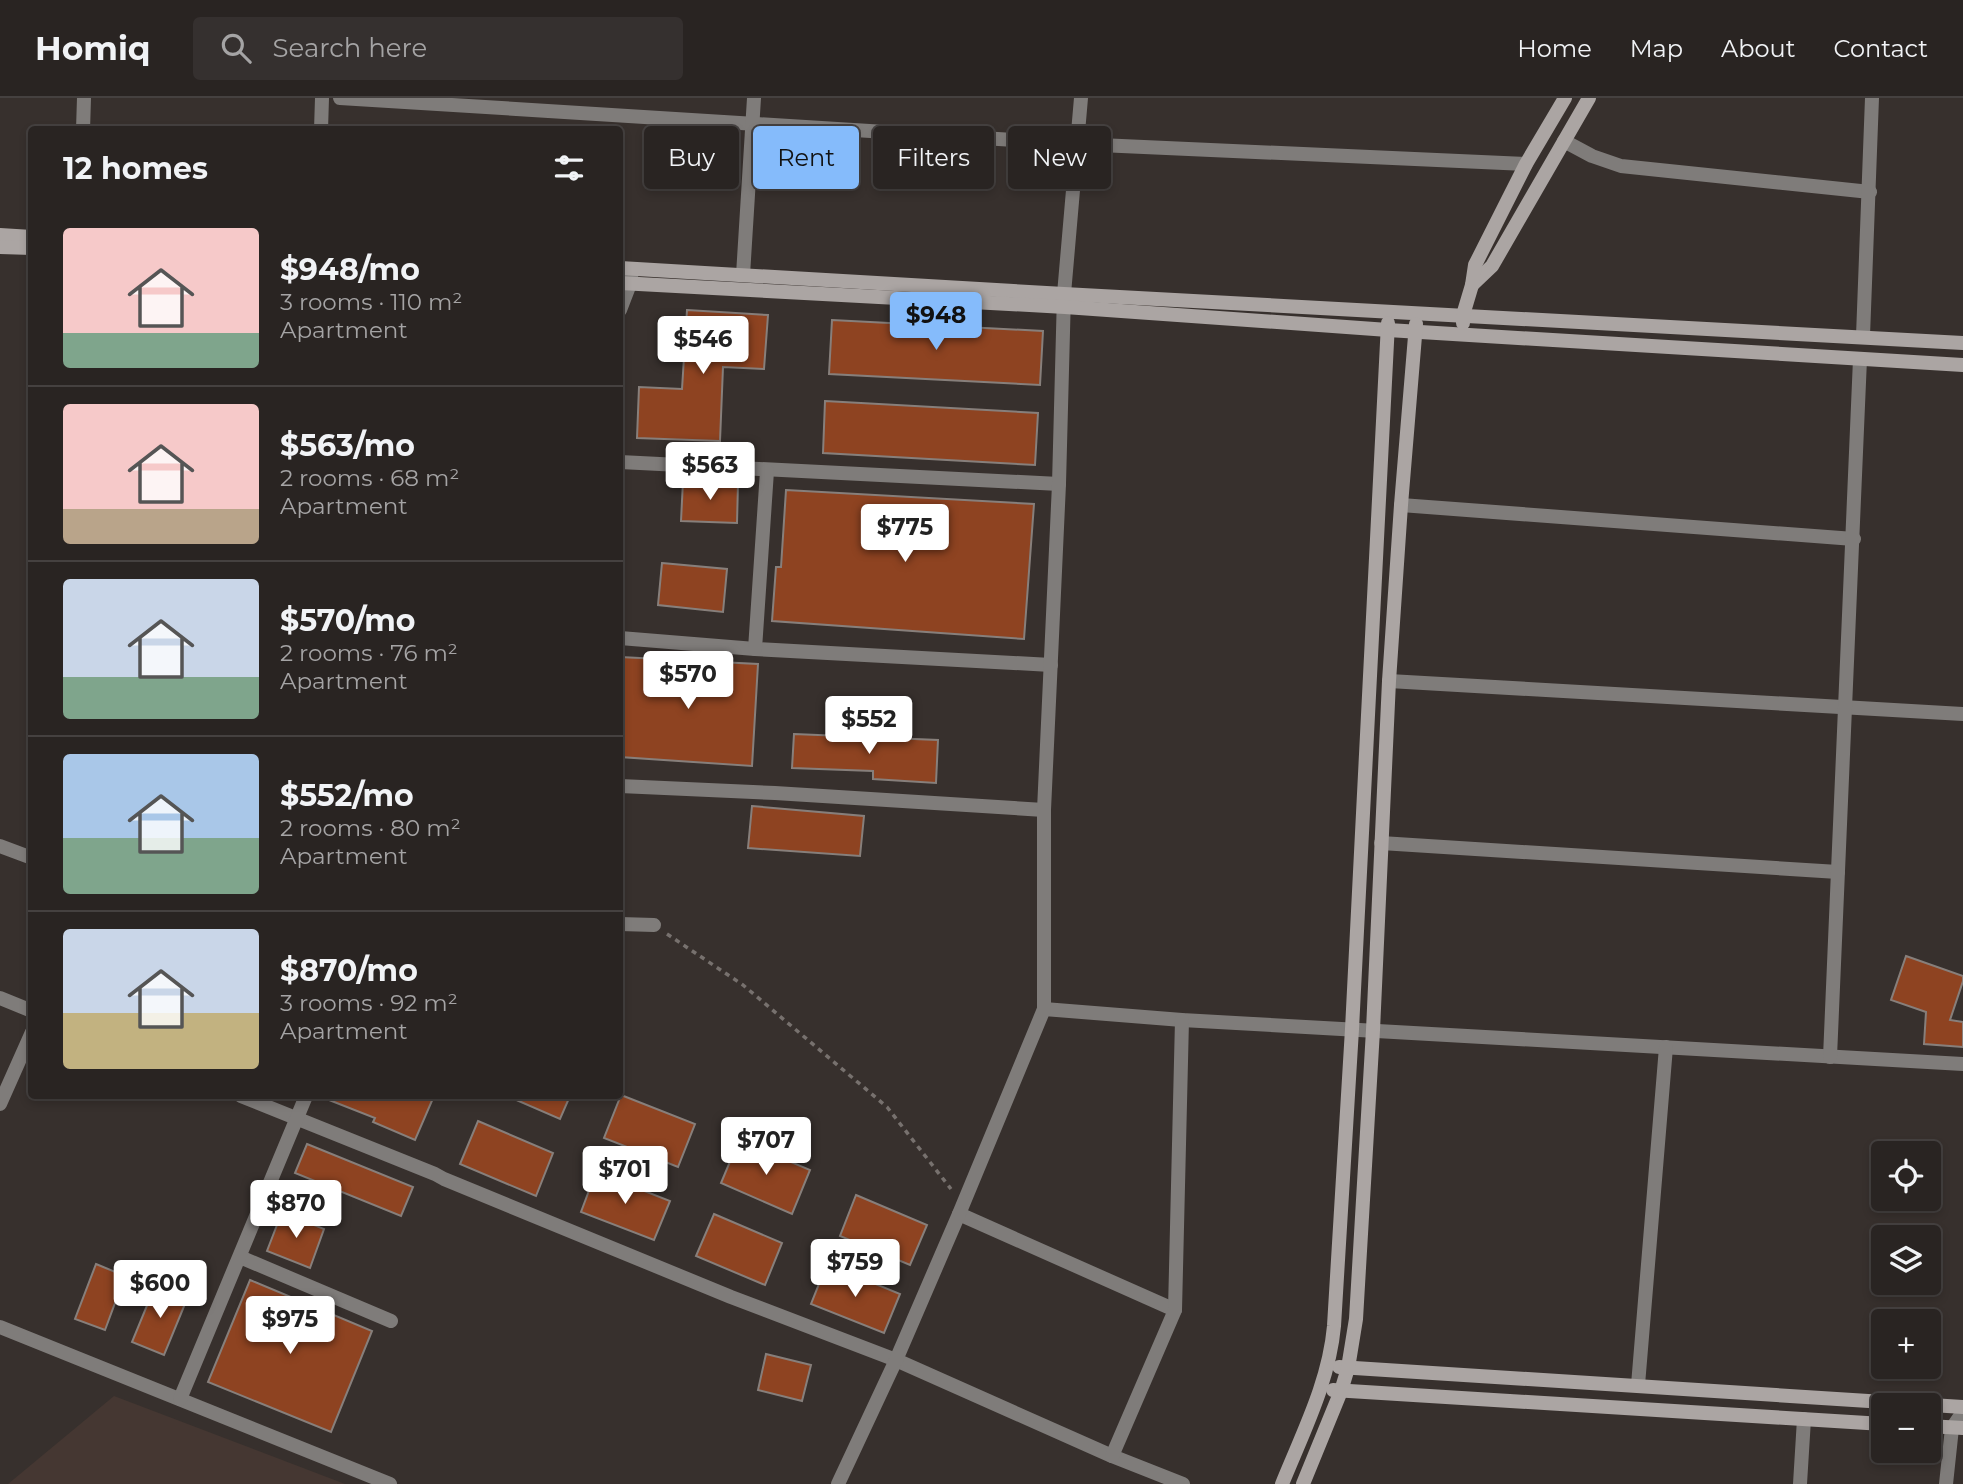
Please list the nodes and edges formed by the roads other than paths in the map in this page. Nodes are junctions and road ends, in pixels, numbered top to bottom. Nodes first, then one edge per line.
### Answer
1 (84, 98) edge
2 (322, 98) edge
3 (340, 98) edge
4 (754, 98) edge
5 (1081, 98) edge
6 (1565, 98) edge
7 (1589, 98) edge
8 (1872, 98) edge
9 (752, 122) junction
10 (83, 126) edge
11 (321, 126) edge
12 (1079, 126) edge
13 (1008, 139) edge
14 (1564, 141) junction
15 (1111, 146) edge
16 (1526, 164) junction
17 (1074, 189) edge
18 (1870, 192) junction
19 (0, 235) edge
20 (28, 237) edge
21 (0, 247) edge
22 (28, 248) edge
23 (743, 275) junction
24 (625, 276) edge
25 (1472, 285) junction
26 (1065, 301) junction
27 (1389, 311) junction
28 (1417, 313) junction
29 (1463, 315) junction
30 (1388, 330) junction
31 (1415, 332) junction
32 (1461, 335) junction
33 (1863, 336) junction
34 (1963, 342) edge
35 (1860, 359) junction
36 (1963, 365) edge
37 (623, 462) edge
38 (767, 471) junction
39 (1059, 484) junction
40 (1401, 505) junction
41 (1854, 540) junction
42 (623, 638) edge
43 (755, 649) junction
44 (1051, 665) junction
45 (1389, 681) junction
46 (1846, 707) junction
47 (1963, 714) edge
48 (623, 786) edge
49 (1044, 810) junction
50 (1381, 843) junction
51 (0, 846) edge
52 (28, 856) edge
53 (1838, 872) junction
54 (623, 924) edge
55 (654, 925) road end
56 (0, 998) edge
57 (28, 1009) edge
58 (1044, 1009) junction
59 (1182, 1020) junction
60 (1352, 1029) junction
61 (1373, 1030) junction
62 (28, 1041) edge
63 (1666, 1047) junction
64 (1830, 1057) junction
65 (1963, 1064) edge
66 (250, 1099) edge
67 (305, 1099) edge
68 (0, 1104) edge
69 (297, 1118) junction
70 (961, 1209) junction
71 (240, 1257) junction
72 (1175, 1310) junction
73 (391, 1321) dead end
74 (0, 1327) edge
75 (896, 1360) junction
76 (1328, 1365) junction
77 (1348, 1368) junction
78 (1638, 1385) junction
79 (1321, 1389) junction
80 (1341, 1391) junction
81 (180, 1399) junction
82 (1963, 1409) edge
83 (1804, 1419) junction
84 (1871, 1422) edge
85 (1958, 1428) edge
86 (1112, 1456) junction
87 (370, 1480) edge
88 (390, 1484) edge
89 (838, 1484) edge
90 (1184, 1484) edge
91 (1282, 1484) edge
92 (1303, 1484) edge
93 (1800, 1484) edge
94 (1946, 1484) edge

1 - 10 street
2 - 11 street
3 - 9 street
4 - 9 street
5 - 12 street
6 - 16 street
7 - 14 street
8 - 18 street
9 - 13 street
9 - 23 street
14 - 18 street
14 - 25 street
15 - 16 street
16 - 25 street
17 - 26 street
18 - 33 street
19 - 20 street
21 - 22 street
23 - 24 street
23 - 26 street
24 - 26 street
25 - 29 street
26 - 27 street
26 - 30 street
26 - 39 street
27 - 28 street
27 - 30 street
28 - 29 street
28 - 31 street
29 - 32 street
29 - 33 street
30 - 31 street
30 - 60 street
31 - 32 street
31 - 40 street
32 - 35 street
33 - 34 street
35 - 36 street
35 - 41 street
37 - 38 street
38 - 39 street
38 - 43 street
39 - 44 street
40 - 41 street
40 - 45 street
41 - 46 street
42 - 43 street
43 - 44 street
44 - 49 street
45 - 46 street
45 - 50 street
46 - 47 street
46 - 53 street
48 - 49 street
49 - 58 street
50 - 53 street
50 - 61 street
51 - 52 street
53 - 64 street
54 - 55 street
56 - 57 street
58 - 59 street
58 - 70 street
59 - 60 street
59 - 72 street
60 - 61 street
60 - 76 street
61 - 63 street
61 - 77 street
62 - 68 street
63 - 64 street
63 - 78 street
64 - 65 street
66 - 69 street
67 - 69 street
69 - 71 street
69 - 75 street
70 - 72 street
70 - 75 street
71 - 73 street
71 - 81 street
72 - 86 street
74 - 81 street
75 - 86 street
75 - 89 street
76 - 77 street
76 - 79 street
77 - 78 street
77 - 80 street
78 - 82 street
79 - 80 street
79 - 91 street
80 - 83 street
80 - 92 street
81 - 87 street
82 - 85 street
83 - 84 street
83 - 93 street
85 - 94 street
86 - 90 street
87 - 88 street

